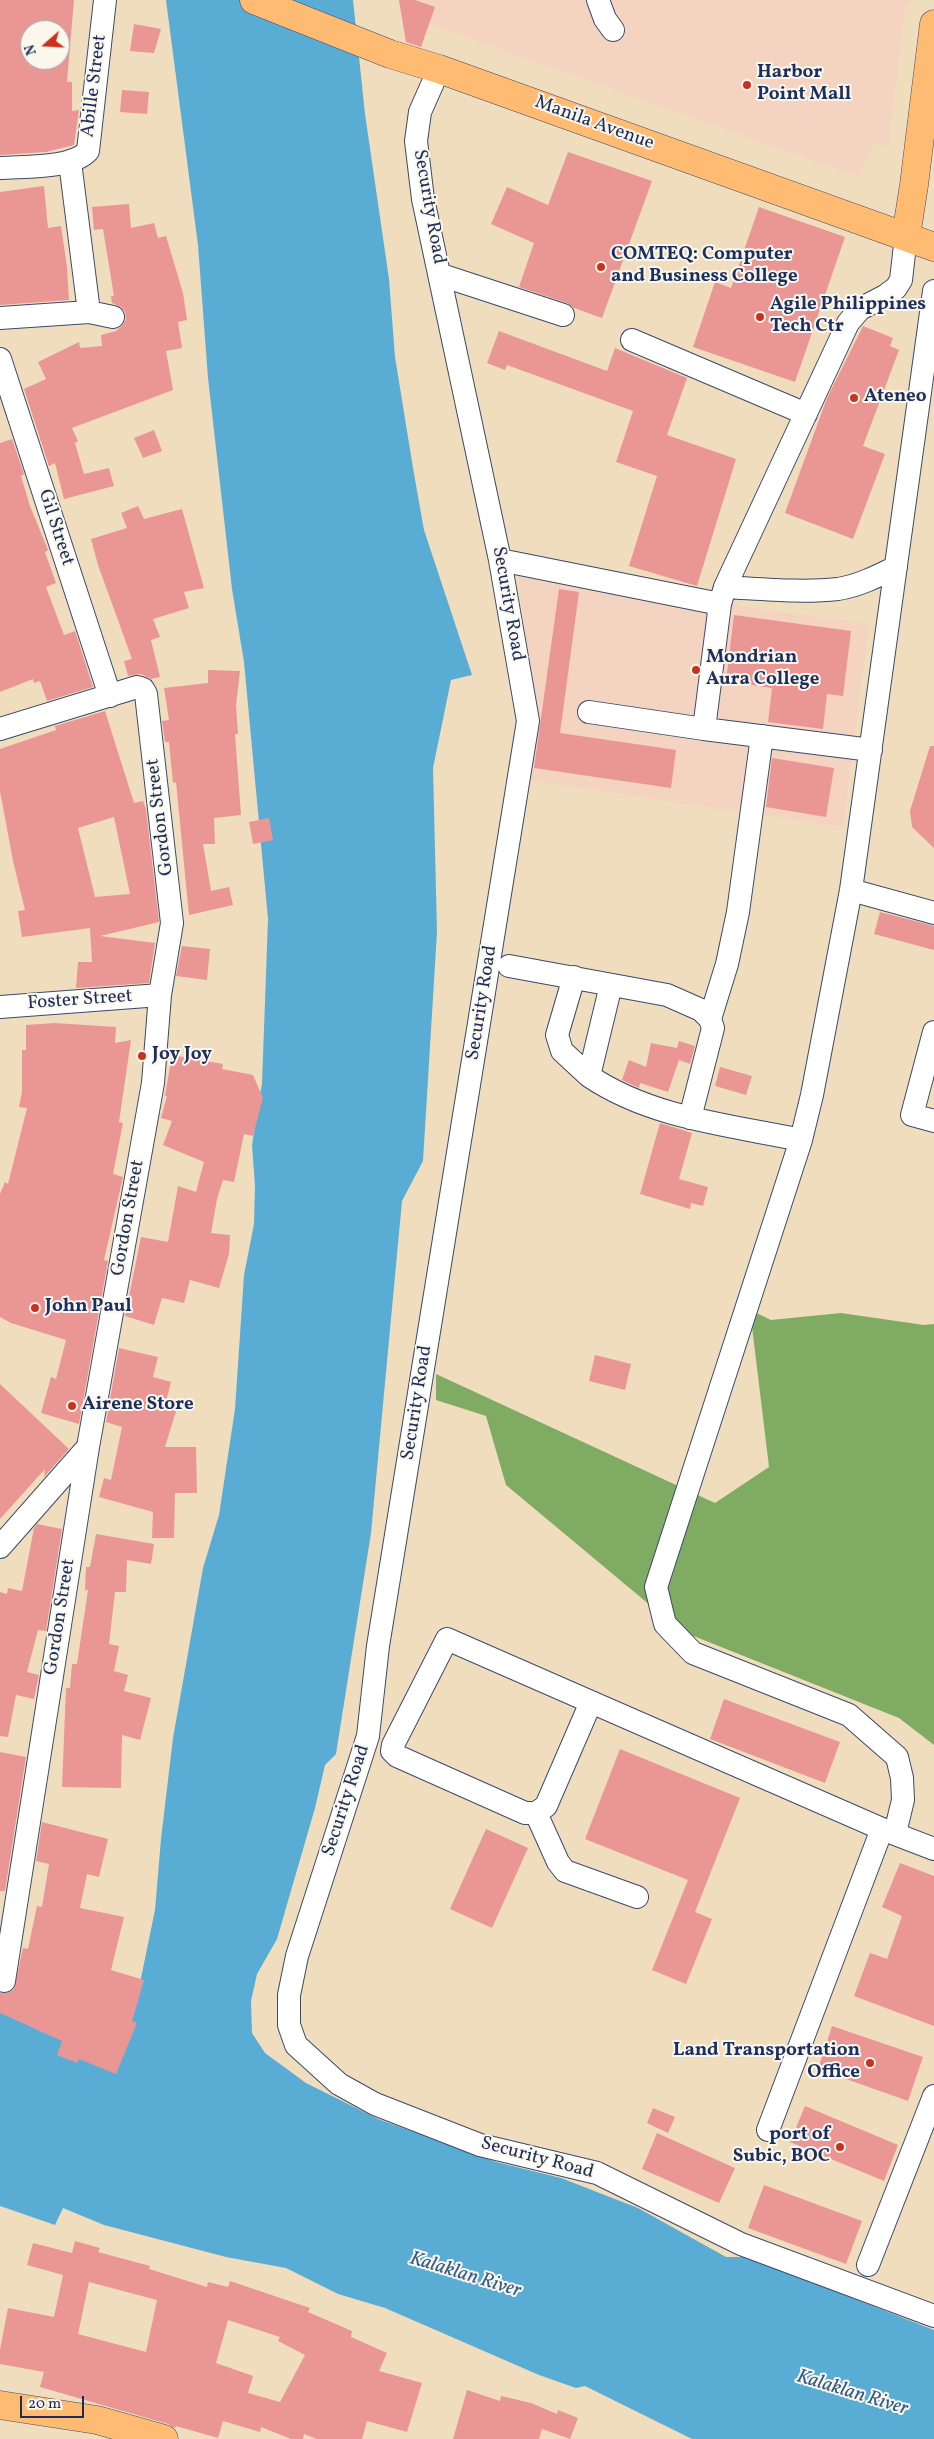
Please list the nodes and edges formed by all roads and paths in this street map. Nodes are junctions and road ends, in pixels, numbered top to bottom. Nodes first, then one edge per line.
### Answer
1 (105, 0) edge
2 (254, 0) edge
3 (598, 0) edge
4 (934, 24) edge
5 (613, 30) dead end
6 (439, 69) junction
7 (70, 162) junction
8 (0, 168) edge
9 (906, 236) junction
10 (934, 247) edge
11 (440, 275) junction
12 (934, 291) edge
13 (90, 312) junction
14 (563, 315) dead end
15 (113, 317) dead end
16 (0, 318) edge
17 (632, 340) dead end
18 (0, 360) edge
19 (806, 414) junction
20 (500, 560) junction
21 (896, 567) junction
22 (722, 595) junction
23 (110, 696) junction
24 (589, 712) dead end
25 (0, 729) edge
26 (704, 729) junction
27 (762, 736) junction
28 (871, 750) junction
29 (850, 890) junction
30 (934, 913) edge
31 (509, 966) dead end
32 (574, 977) junction
33 (611, 985) junction
34 (160, 995) junction
35 (0, 1008) edge
36 (710, 1019) junction
37 (934, 1032) edge
38 (589, 1076) junction
39 (690, 1118) junction
40 (934, 1121) edge
41 (801, 1140) junction
42 (88, 1447) junction
43 (0, 1547) edge
44 (591, 1702) junction
45 (536, 1813) junction
46 (888, 1831) junction
47 (934, 1849) edge
48 (638, 1897) dead end
49 (4, 1982) dead end
50 (934, 2096) edge
51 (768, 2130) dead end
52 (868, 2266) dead end
53 (934, 2316) edge
54 (0, 2405) edge
55 (164, 2439) edge

1 - 7 street, Abille Street
2 - 6 main road, Manila Avenue
3 - 5 street
4 - 9 main road
6 - 9 main road, Manila Avenue
6 - 11 street, Security Road
7 - 8 street, Abille Street
7 - 13 street, Abille Street
9 - 10 main road, Manila Avenue
9 - 19 street
11 - 14 street
11 - 20 street, Security Road
12 - 21 street
13 - 15 street
13 - 16 street
17 - 19 street
18 - 23 street, Gil Street
19 - 22 street
20 - 22 street
20 - 53 street, Security Road
21 - 22 street
21 - 28 street
22 - 26 street
23 - 25 street, Gordon Street
23 - 34 street, Gordon Street
24 - 26 street
26 - 27 street
27 - 28 street
27 - 36 street
28 - 29 street
29 - 30 street
29 - 41 street
31 - 32 street
32 - 33 street
32 - 38 street
33 - 36 street
33 - 38 street
34 - 35 street, Foster Street
34 - 42 street, Gordon Street
36 - 39 street
37 - 40 street
38 - 39 street
39 - 41 street
41 - 46 street
42 - 43 street
42 - 49 street, Gordon Street
44 - 45 street
44 - 45 street
44 - 46 street
45 - 48 street
46 - 47 street
46 - 51 street
50 - 52 street
54 - 55 main road

